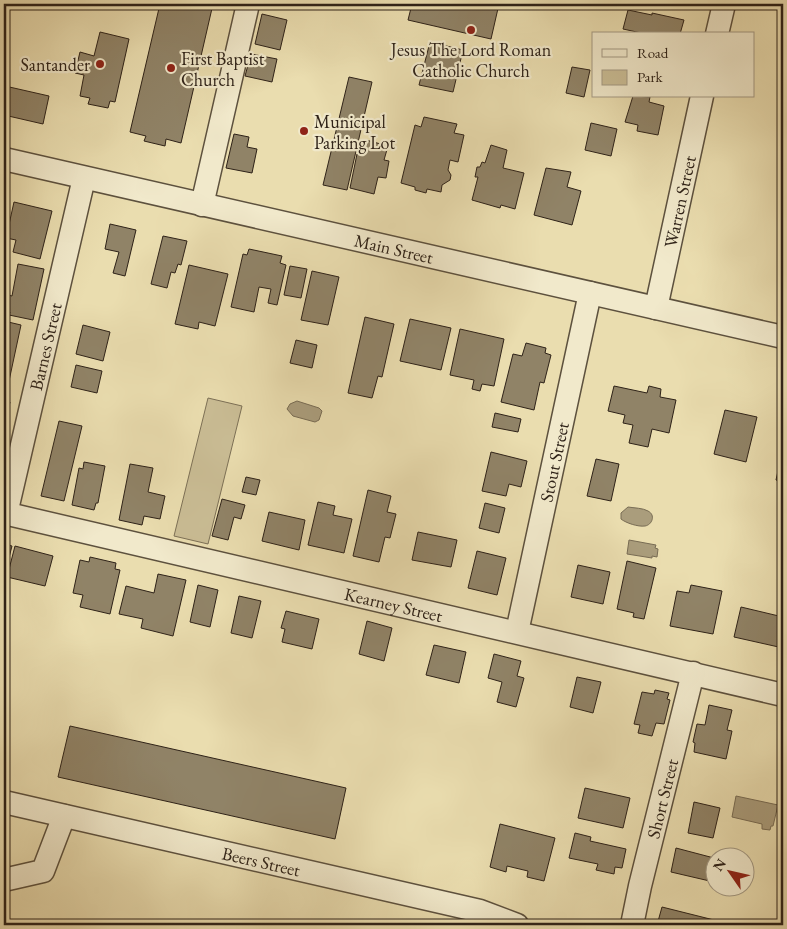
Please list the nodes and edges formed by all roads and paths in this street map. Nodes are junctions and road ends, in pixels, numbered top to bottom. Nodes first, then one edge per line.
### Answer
1 (248, 4) edge
2 (724, 4) edge
3 (717, 32) edge
4 (702, 98) edge
5 (5, 165) edge
6 (84, 178) junction
7 (202, 204) junction
8 (590, 293) junction
9 (656, 308) junction
10 (783, 337) edge
11 (5, 514) edge
12 (517, 632) junction
13 (693, 673) junction
14 (783, 694) edge
15 (4, 802) edge
16 (64, 816) junction
17 (4, 878) edge
18 (517, 925) edge
19 (632, 925) edge

1 - 7 street
2 - 3 street
4 - 9 street, Warren Street
5 - 6 street, Main Street
6 - 7 street, Main Street
6 - 11 street, Barnes Street
7 - 8 street, Main Street
8 - 9 street, Main Street
8 - 12 street, Stout Street
9 - 10 street, Main Street
11 - 12 street, Kearney Street
12 - 13 street, Kearney Street
13 - 14 street, Kearney Street
13 - 19 street, Short Street
15 - 16 street, Beers Street
16 - 17 street
16 - 18 street, Beers Street

